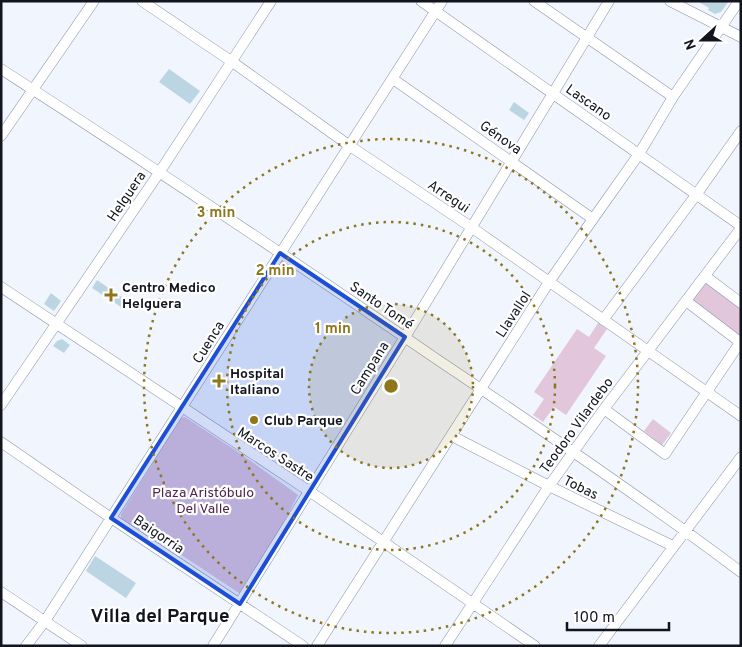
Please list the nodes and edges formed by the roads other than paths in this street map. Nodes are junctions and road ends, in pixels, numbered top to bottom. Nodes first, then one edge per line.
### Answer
1 (94, 1) edge
2 (142, 1) edge
3 (271, 1) edge
4 (421, 1) edge
5 (442, 1) edge
6 (534, 1) edge
7 (609, 1) edge
8 (670, 1) edge
9 (739, 1) edge
10 (436, 12) junction
11 (721, 26) junction
12 (741, 36) edge
13 (586, 38) junction
14 (231, 61) junction
15 (1, 68) edge
16 (393, 79) junction
17 (33, 89) junction
18 (552, 94) junction
19 (673, 97) junction
20 (741, 131) edge
21 (1, 136) edge
22 (350, 146) junction
23 (639, 154) junction
24 (511, 161) junction
25 (159, 173) junction
26 (696, 195) junction
27 (592, 218) junction
28 (471, 227) junction
29 (741, 227) edge
30 (280, 253) junction
31 (704, 276) junction
32 (549, 282) junction
33 (1, 287) edge
34 (686, 301) junction
35 (741, 303) edge
36 (604, 320) junction
37 (56, 324) junction
38 (405, 337) junction
39 (741, 342) edge
40 (648, 351) junction
41 (481, 389) junction
42 (708, 392) junction
43 (1, 405) edge
44 (182, 408) junction
45 (604, 409) junction
46 (741, 416) edge
47 (452, 436) junction
48 (1, 442) edge
49 (574, 451) junction
50 (741, 457) edge
51 (549, 486) junction
52 (309, 492) junction
53 (111, 518) junction
54 (685, 530) junction
55 (384, 544) junction
56 (673, 546) junction
57 (741, 572) edge
58 (1, 592) edge
59 (472, 603) junction
60 (240, 604) junction
61 (45, 621) junction
62 (26, 646) edge
63 (82, 646) edge
64 (213, 646) edge
65 (303, 646) edge
66 (317, 646) edge
67 (445, 646) edge
68 (535, 646) edge
69 (599, 646) edge

1 - 17 street
2 - 14 street, Arregui
3 - 14 street, Helguera
4 - 10 street, Lascano
5 - 10 street, Cuenca
6 - 13 street
7 - 13 street, Campana
8 - 11 street
9 - 11 street, Llavallol
10 - 16 street, Cuenca
10 - 18 street, Lascano
11 - 12 street
11 - 19 street, Llavallol
13 - 18 street, Campana
13 - 19 street
14 - 22 street, Arregui
14 - 25 street, Helguera
15 - 17 street, Santo Tomé
16 - 22 street, Cuenca
16 - 24 street, Génova
17 - 21 street
17 - 25 street, Santo Tomé
18 - 23 street, Lascano
18 - 24 street, Campana
19 - 23 street, Llavallol
20 - 26 street
22 - 28 street, Arregui
22 - 30 street, Cuenca
23 - 26 street, Lascano
23 - 27 street, Llavallol
24 - 27 street, Génova
24 - 28 street, Campana
25 - 30 street, Santo Tomé
25 - 37 street, Helguera
26 - 29 street, Lascano
26 - 36 street
27 - 32 street, Llavallol
28 - 32 street, Arregui
28 - 38 street, Campana
29 - 31 street, Teodoro Vilardebo
30 - 38 street, Santo Tomé
30 - 44 street, Cuenca
31 - 34 street, Teodoro Vilardebo
31 - 35 street
32 - 36 street, Arregui
32 - 41 street, Llavallol
33 - 37 street, Marcos Sastre
34 - 39 street
34 - 40 street, Teodoro Vilardebo
36 - 40 street, Arregui
37 - 43 street, Helguera
37 - 44 street, Marcos Sastre
38 - 41 street, Santo Tomé
38 - 52 street, Campana
39 - 42 street
40 - 42 street, Arregui
40 - 45 street, Teodoro Vilardebo
41 - 47 street, Llavallol
41 - 49 street, Santo Tomé
42 - 45 street
42 - 46 street, Arregui
44 - 52 street, Marcos Sastre
44 - 53 street, Cuenca
45 - 49 street, Teodoro Vilardebo
47 - 51 street, Tobas
47 - 55 street, Llavallol
48 - 53 street, Baigorria
49 - 51 street, Teodoro Vilardebo
49 - 54 street, Santo Tomé
50 - 54 street
51 - 56 street, Tobas
51 - 59 street, Teodoro Vilardebo
52 - 55 street, Marcos Sastre
52 - 60 street, Campana
53 - 60 street, Baigorria
53 - 61 street, Cuenca
54 - 56 street
54 - 57 street, Santo Tomé
55 - 59 street, Marcos Sastre
55 - 66 street, Llavallol
56 - 69 street
58 - 61 street
59 - 67 street, Teodoro Vilardebo
59 - 68 street, Marcos Sastre
60 - 64 street, Campana
60 - 65 street, Baigorria
61 - 62 street, Cuenca
61 - 63 street

